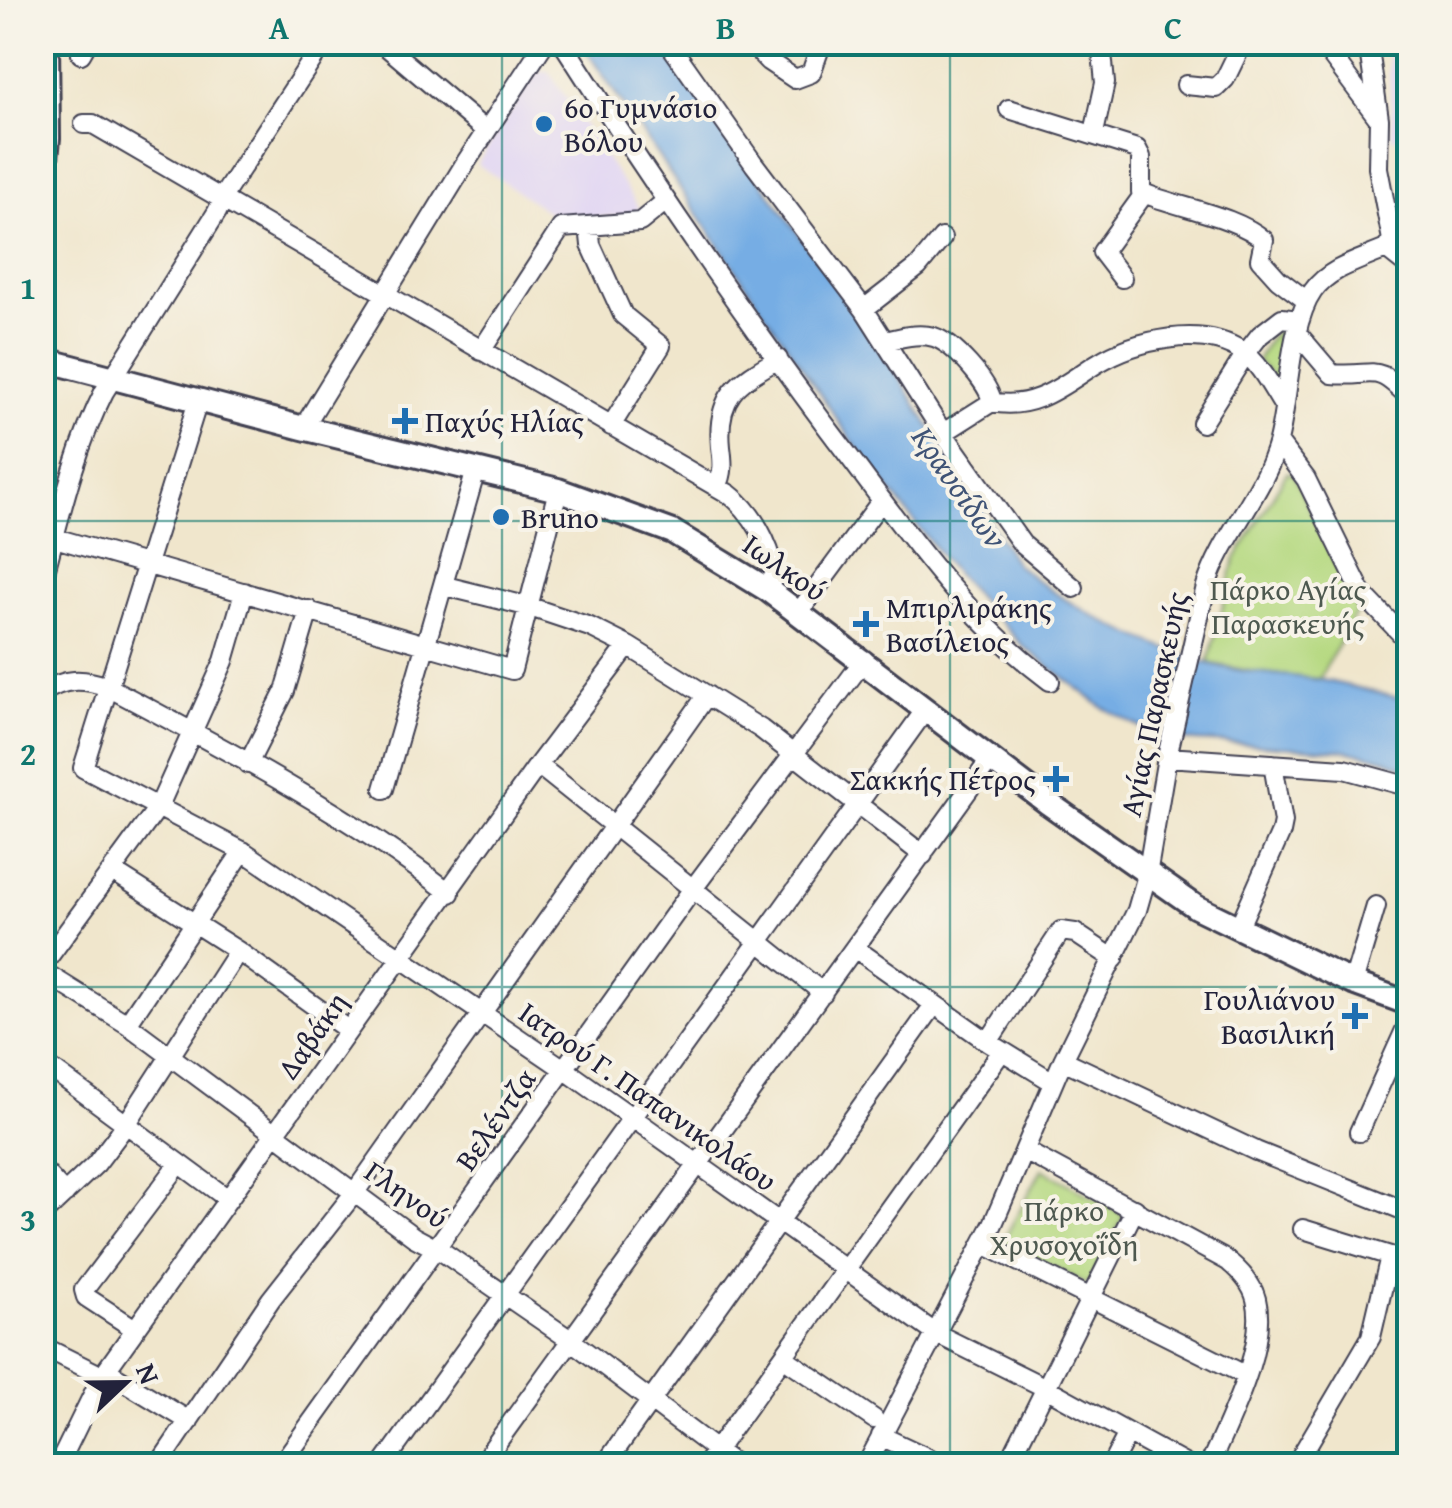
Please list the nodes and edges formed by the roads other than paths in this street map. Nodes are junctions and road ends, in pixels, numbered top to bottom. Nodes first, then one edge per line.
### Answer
1 (47, 42) edge
2 (324, 42) edge
3 (381, 42) edge
4 (545, 42) edge
5 (562, 42) edge
6 (668, 42) edge
7 (750, 42) edge
8 (822, 42) edge
9 (1101, 42) edge
10 (1243, 42) edge
11 (1321, 42) edge
12 (1368, 42) edge
13 (1186, 85) dead end
14 (1009, 109) dead end
15 (1379, 120) junction
16 (84, 124) dead end
17 (486, 131) junction
18 (1094, 134) junction
19 (1144, 194) junction
20 (223, 200) junction
21 (42, 201) edge
22 (666, 201) junction
23 (588, 226) junction
24 (942, 238) dead end
25 (1386, 249) junction
26 (1410, 268) edge
27 (1122, 278) dead end
28 (384, 294) junction
29 (1306, 301) junction
30 (864, 309) junction
31 (1299, 327) junction
32 (42, 340) edge
33 (886, 341) junction
34 (481, 351) junction
35 (1246, 353) junction
36 (778, 359) junction
37 (42, 360) edge
38 (66, 365) junction
39 (113, 377) junction
40 (1410, 398) edge
41 (198, 400) junction
42 (992, 402) junction
43 (1284, 407) junction
44 (1202, 423) dead end
45 (612, 426) junction
46 (303, 428) junction
47 (943, 432) junction
48 (1278, 442) junction
49 (476, 470) junction
50 (717, 486) junction
51 (558, 490) junction
52 (882, 500) junction
53 (54, 538) junction
54 (146, 564) junction
55 (42, 584) edge
56 (444, 586) junction
57 (1074, 588) dead end
58 (768, 590) junction
59 (244, 592) junction
60 (530, 607) junction
61 (308, 610) junction
62 (799, 612) junction
63 (1410, 643) edge
64 (428, 644) junction
65 (628, 646) junction
66 (864, 660) junction
67 (1050, 682) dead end
68 (108, 687) junction
69 (42, 693) edge
70 (707, 695) junction
71 (926, 709) junction
72 (192, 734) junction
73 (1168, 751) junction
74 (793, 752) junction
75 (990, 760) junction
76 (248, 764) junction
77 (1273, 764) junction
78 (538, 765) junction
79 (1410, 787) edge
80 (384, 789) dead end
81 (858, 803) junction
82 (160, 806) junction
83 (615, 827) junction
84 (243, 851) junction
85 (922, 854) junction
86 (114, 872) junction
87 (1146, 875) junction
88 (692, 890) junction
89 (450, 893) junction
90 (1376, 906) dead end
91 (194, 924) junction
92 (1238, 929) junction
93 (758, 943) junction
94 (856, 949) junction
95 (238, 951) junction
96 (402, 958) junction
97 (1114, 959) junction
98 (42, 969) edge
99 (1353, 983) junction
100 (823, 993) junction
101 (1410, 1004) edge
102 (934, 1005) junction
103 (483, 1014) junction
104 (1410, 1018) edge
105 (127, 1024) junction
106 (348, 1030) junction
107 (995, 1047) junction
108 (171, 1056) junction
109 (1063, 1060) junction
110 (42, 1062) edge
111 (564, 1069) junction
112 (1054, 1082) junction
113 (632, 1118) junction
114 (127, 1124) junction
115 (1359, 1132) dead end
116 (276, 1134) junction
117 (1025, 1151) junction
118 (179, 1164) junction
119 (699, 1165) junction
120 (42, 1169) edge
121 (355, 1192) junction
122 (65, 1194) junction
123 (228, 1199) junction
124 (1136, 1209) junction
125 (1410, 1213) edge
126 (42, 1215) edge
127 (780, 1222) junction
128 (1303, 1230) dead end
129 (983, 1244) junction
130 (437, 1249) junction
131 (1390, 1256) junction
132 (1410, 1262) edge
133 (846, 1268) junction
134 (503, 1295) junction
135 (1092, 1297) junction
136 (135, 1329) junction
137 (935, 1333) junction
138 (569, 1339) junction
139 (42, 1346) edge
140 (783, 1357) junction
141 (104, 1373) junction
142 (1245, 1375) junction
143 (1046, 1388) junction
144 (652, 1401) junction
145 (189, 1421) junction
146 (877, 1427) junction
147 (1128, 1434) junction
148 (710, 1458) edge
149 (58, 1466) edge
150 (158, 1466) edge
151 (280, 1466) edge
152 (382, 1466) edge
153 (480, 1466) edge
154 (604, 1466) edge
155 (737, 1466) edge
156 (866, 1466) edge
157 (946, 1466) edge
158 (1007, 1466) edge
159 (1111, 1466) edge
160 (1188, 1466) edge
161 (1209, 1466) edge
162 (1294, 1466) edge

1 - 21 main road
2 - 20 street
3 - 17 street
4 - 17 street
5 - 22 street
6 - 30 street
7 - 8 street
9 - 18 street
10 - 13 street
11 - 15 street
12 - 15 street
14 - 18 street
15 - 25 street
16 - 20 street
17 - 28 street
18 - 19 street
19 - 27 street
19 - 29 street
20 - 28 street
20 - 39 street
22 - 23 street
22 - 36 street
23 - 34 street
23 - 45 street
24 - 30 street
25 - 26 street
25 - 29 street
28 - 34 street
28 - 46 street
29 - 31 street, Αγίας Παρασκευής
30 - 33 street
31 - 35 street
31 - 40 street
31 - 43 street, Αγίας Παρασκευής
32 - 38 main road
33 - 42 street
33 - 47 street
34 - 45 street
35 - 42 street
35 - 43 street
35 - 44 street
36 - 50 street
36 - 52 street
37 - 38 main road, Ιωλκού
38 - 39 main road, Ιωλκού
39 - 41 main road, Ιωλκού
39 - 53 street
41 - 46 main road, Ιωλκού
41 - 54 street
42 - 47 street
43 - 48 street, Αγίας Παρασκευής
45 - 50 street
46 - 49 main road, Ιωλκού
47 - 57 street
48 - 63 street
48 - 73 street, Αγίας Παρασκευής
49 - 51 main road, Ιωλκού
49 - 56 street
50 - 58 street
51 - 58 main road, Ιωλκού
51 - 60 street
52 - 62 street
52 - 67 street
53 - 54 street
53 - 55 street
54 - 59 street
54 - 68 street
56 - 60 street
56 - 64 street
58 - 62 main road, Ιωλκού
59 - 61 street
59 - 72 street
60 - 64 street
60 - 65 street
61 - 64 street
61 - 76 street
62 - 66 main road, Ιωλκού
64 - 80 street
65 - 70 street
65 - 78 street, Δαβάκη
66 - 71 main road, Ιωλκού
66 - 74 street, Βελέντζα
68 - 69 street
68 - 72 street
68 - 82 street, Ιατρού Γ. Παπανικολάου
70 - 74 street
70 - 83 street
71 - 75 main road, Ιωλκού
71 - 81 street
72 - 76 street
72 - 82 street
73 - 77 street
73 - 87 street, Αγίας Παρασκευής
74 - 81 street
74 - 88 street, Βελέντζα
75 - 85 street
75 - 87 main road, Ιωλκού
76 - 89 street
77 - 79 street
77 - 92 street
78 - 83 street
78 - 89 street, Δαβάκη
81 - 85 street
81 - 93 street
82 - 84 street, Ιατρού Γ. Παπανικολάου
82 - 86 street
83 - 88 street
83 - 103 street
84 - 91 street
84 - 96 street, Ιατρού Γ. Παπανικολάου
85 - 94 street
86 - 91 street
86 - 98 street
87 - 92 main road, Ιωλκού
87 - 97 street, Αγίας Παρασκευής
88 - 93 street
88 - 111 street, Βελέντζα
89 - 96 street, Δαβάκη
90 - 99 street
91 - 95 street
91 - 105 street
92 - 99 main road, Ιωλκού
93 - 100 street
93 - 113 street
94 - 100 street
94 - 102 street
95 - 106 street
95 - 108 street
96 - 103 street, Ιατρού Γ. Παπανικολάου
96 - 106 street, Δαβάκη
97 - 107 street
97 - 109 street, Αγίας Παρασκευής
98 - 105 street, Γληνού
99 - 101 main road, Ιωλκού
100 - 119 street
102 - 107 street
102 - 127 street
103 - 111 street, Ιατρού Γ. Παπανικολάου
103 - 121 street
104 - 115 street
105 - 108 street, Γληνού
106 - 116 street, Δαβάκη
107 - 112 street
107 - 133 street
108 - 114 street
108 - 116 street, Γληνού
109 - 112 street, Αγίας Παρασκευής
109 - 125 street
110 - 114 street
111 - 113 street, Ιατρού Γ. Παπανικολάου
111 - 130 street, Βελέντζα
112 - 117 street, Αγίας Παρασκευής
113 - 119 street, Ιατρού Γ. Παπανικολάου
113 - 134 street
114 - 118 street
114 - 122 street
116 - 121 street, Γληνού
116 - 123 street, Δαβάκη
117 - 124 street
117 - 129 street, Αγίας Παρασκευής
118 - 123 street
118 - 136 street
119 - 127 street, Ιατρού Γ. Παπανικολάου
119 - 138 street
120 - 122 street
121 - 130 street, Γληνού
121 - 145 street
122 - 126 street
123 - 136 street, Δαβάκη
124 - 135 street
124 - 142 street
127 - 133 street, Ιατρού Γ. Παπανικολάου
127 - 144 street
128 - 131 street
129 - 135 street
129 - 137 street, Αγίας Παρασκευής
130 - 134 street, Γληνού
130 - 151 street, Βελέντζα
131 - 132 street
131 - 162 street
133 - 137 street, Ιατρού Γ. Παπανικολάου
133 - 140 street
134 - 138 street, Γληνού
134 - 152 street
135 - 142 street
135 - 143 street
136 - 141 street, Δαβάκη
137 - 143 street, Ιατρού Γ. Παπανικολάου
137 - 146 street, Αγίας Παρασκευής
138 - 144 street, Γληνού
138 - 153 street
139 - 141 street
140 - 146 street
140 - 148 street
141 - 145 street
141 - 149 street, Δαβάκη
142 - 161 street
143 - 147 street, Ιατρού Γ. Παπανικολάου
143 - 158 street
144 - 148 street, Γληνού
144 - 154 street
145 - 150 street
146 - 156 street, Αγίας Παρασκευής
146 - 157 street
147 - 159 street
147 - 160 street, Ιατρού Γ. Παπανικολάου
148 - 155 street, Γληνού

